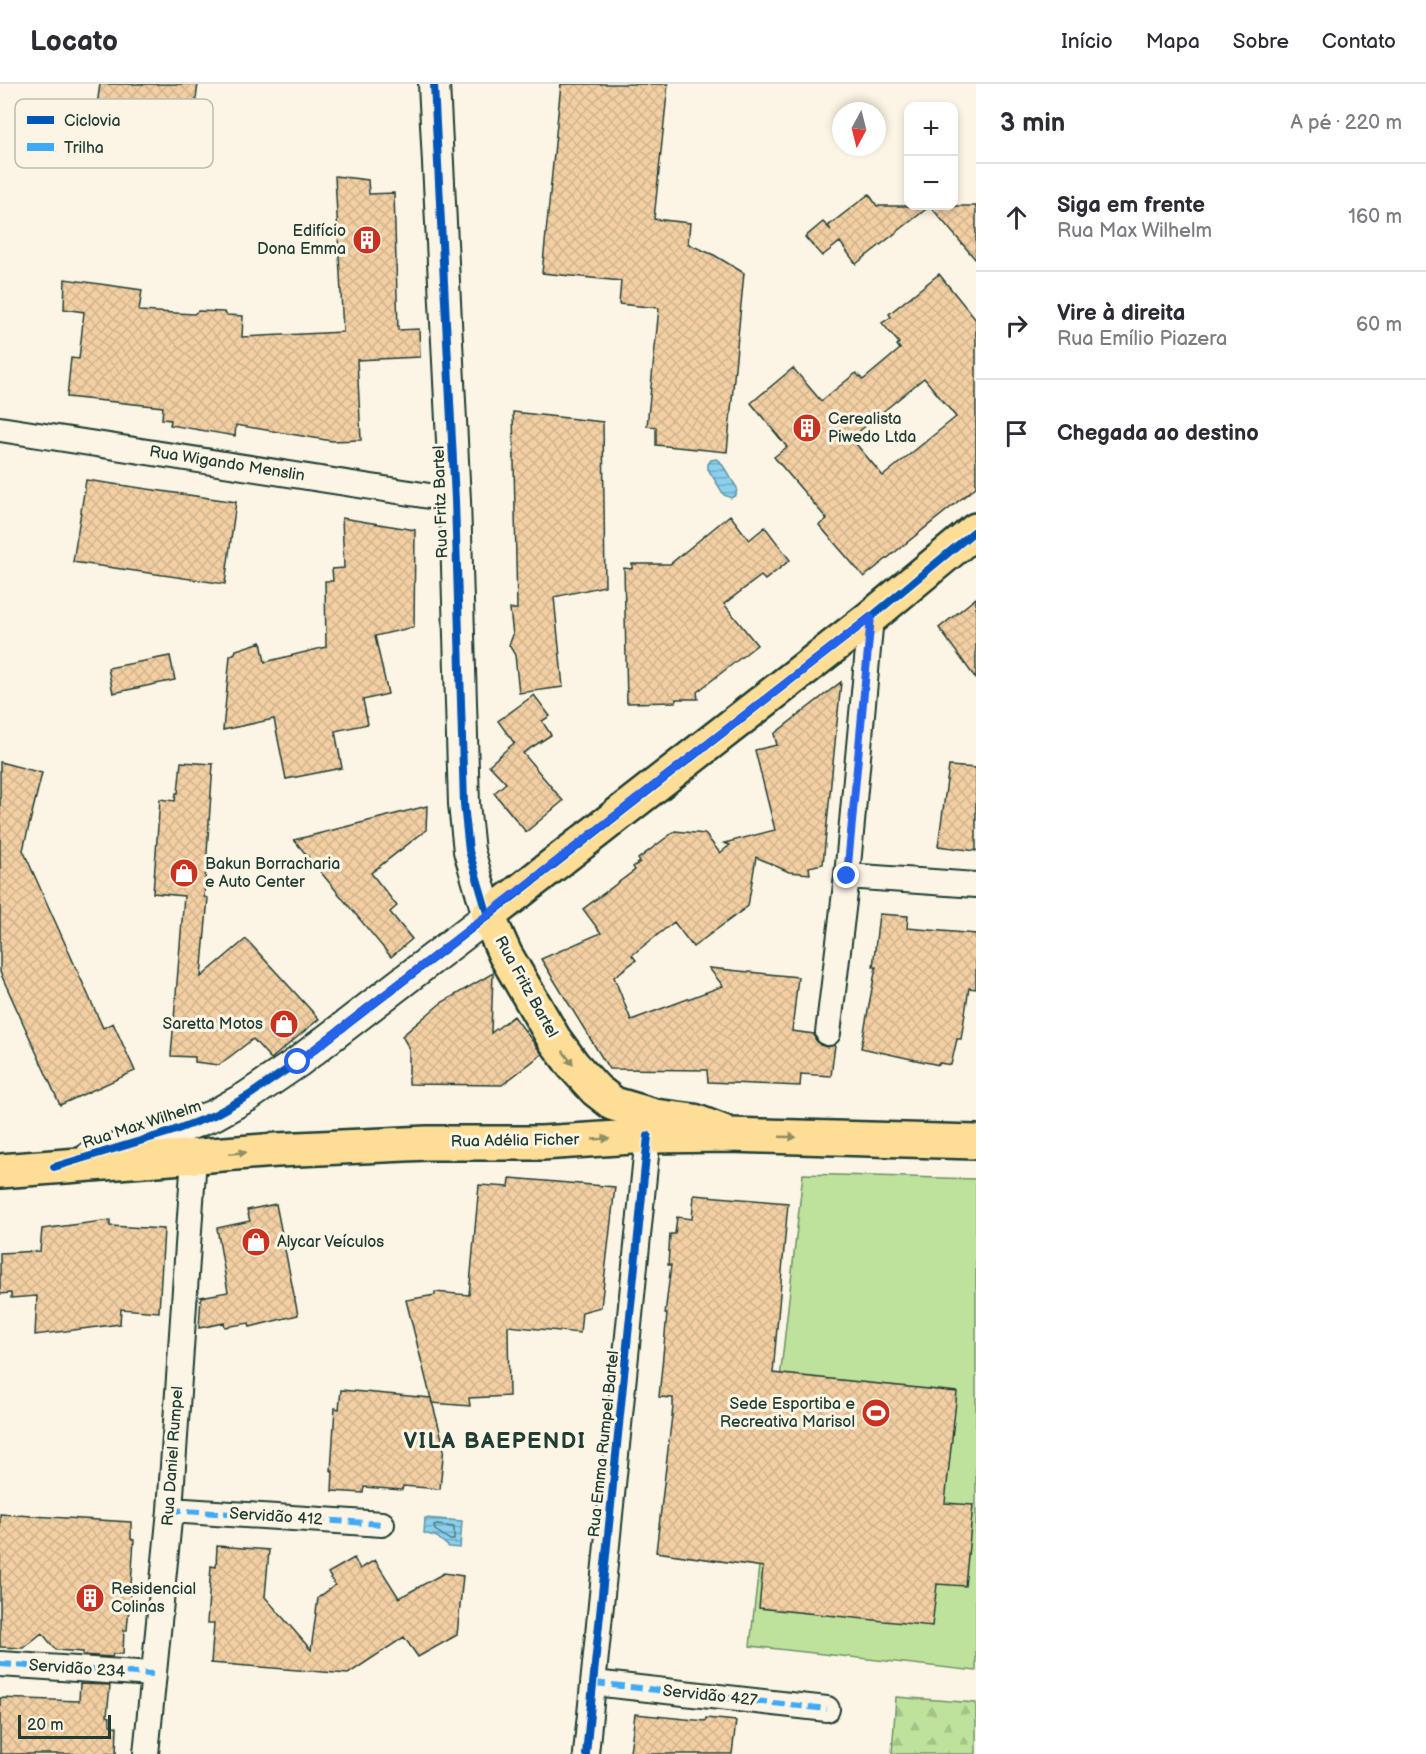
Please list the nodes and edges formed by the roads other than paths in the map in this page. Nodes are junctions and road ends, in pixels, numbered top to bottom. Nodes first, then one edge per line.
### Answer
1 (434, 84) edge
2 (0, 429) edge
3 (455, 500) junction
4 (976, 530) edge
5 (871, 617) junction
6 (847, 876) junction
7 (976, 885) edge
8 (488, 916) junction
9 (828, 1033) dead end
10 (729, 1135) junction
11 (648, 1136) junction
12 (976, 1142) edge
13 (194, 1157) junction
14 (54, 1167) junction
15 (0, 1171) edge
16 (170, 1510) junction
17 (382, 1524) dead end
18 (0, 1664) edge
19 (153, 1674) junction
20 (594, 1683) junction
21 (827, 1709) dead end
22 (146, 1754) edge
23 (586, 1754) edge

1 - 3 street, Rua Fritz Bartel
2 - 3 street, Rua Wigando Menslin
3 - 8 street, Rua Fritz Bartel
4 - 5 main road, Rua Max Wilhelm
5 - 6 street
5 - 8 main road, Rua Max Wilhelm
6 - 7 street
6 - 9 street
8 -> 10 main road, Rua Fritz Bartel
8 - 14 street, Rua Max Wilhelm
10 - 11 main road, Rua Adélia Ficher
10 -> 12 main road, Rua Adélia Ficher
13 -> 11 main road, Rua Adélia Ficher
11 - 20 street, Rua Emma Rumpel Bartel
13 - 14 main road, Rua Adélia Ficher
13 - 16 street, Rua Daniel Rumpel
14 - 15 main road, Rua Adélia Ficher
16 - 17 street, Servidão 412
16 - 19 street, Rua Daniel Rumpel
18 - 19 street, Servidão 234
19 - 22 street, Rua Daniel Rumpel
20 - 21 street, Servidão 427
20 - 23 street, Rua Emma Rumpel Bartel

